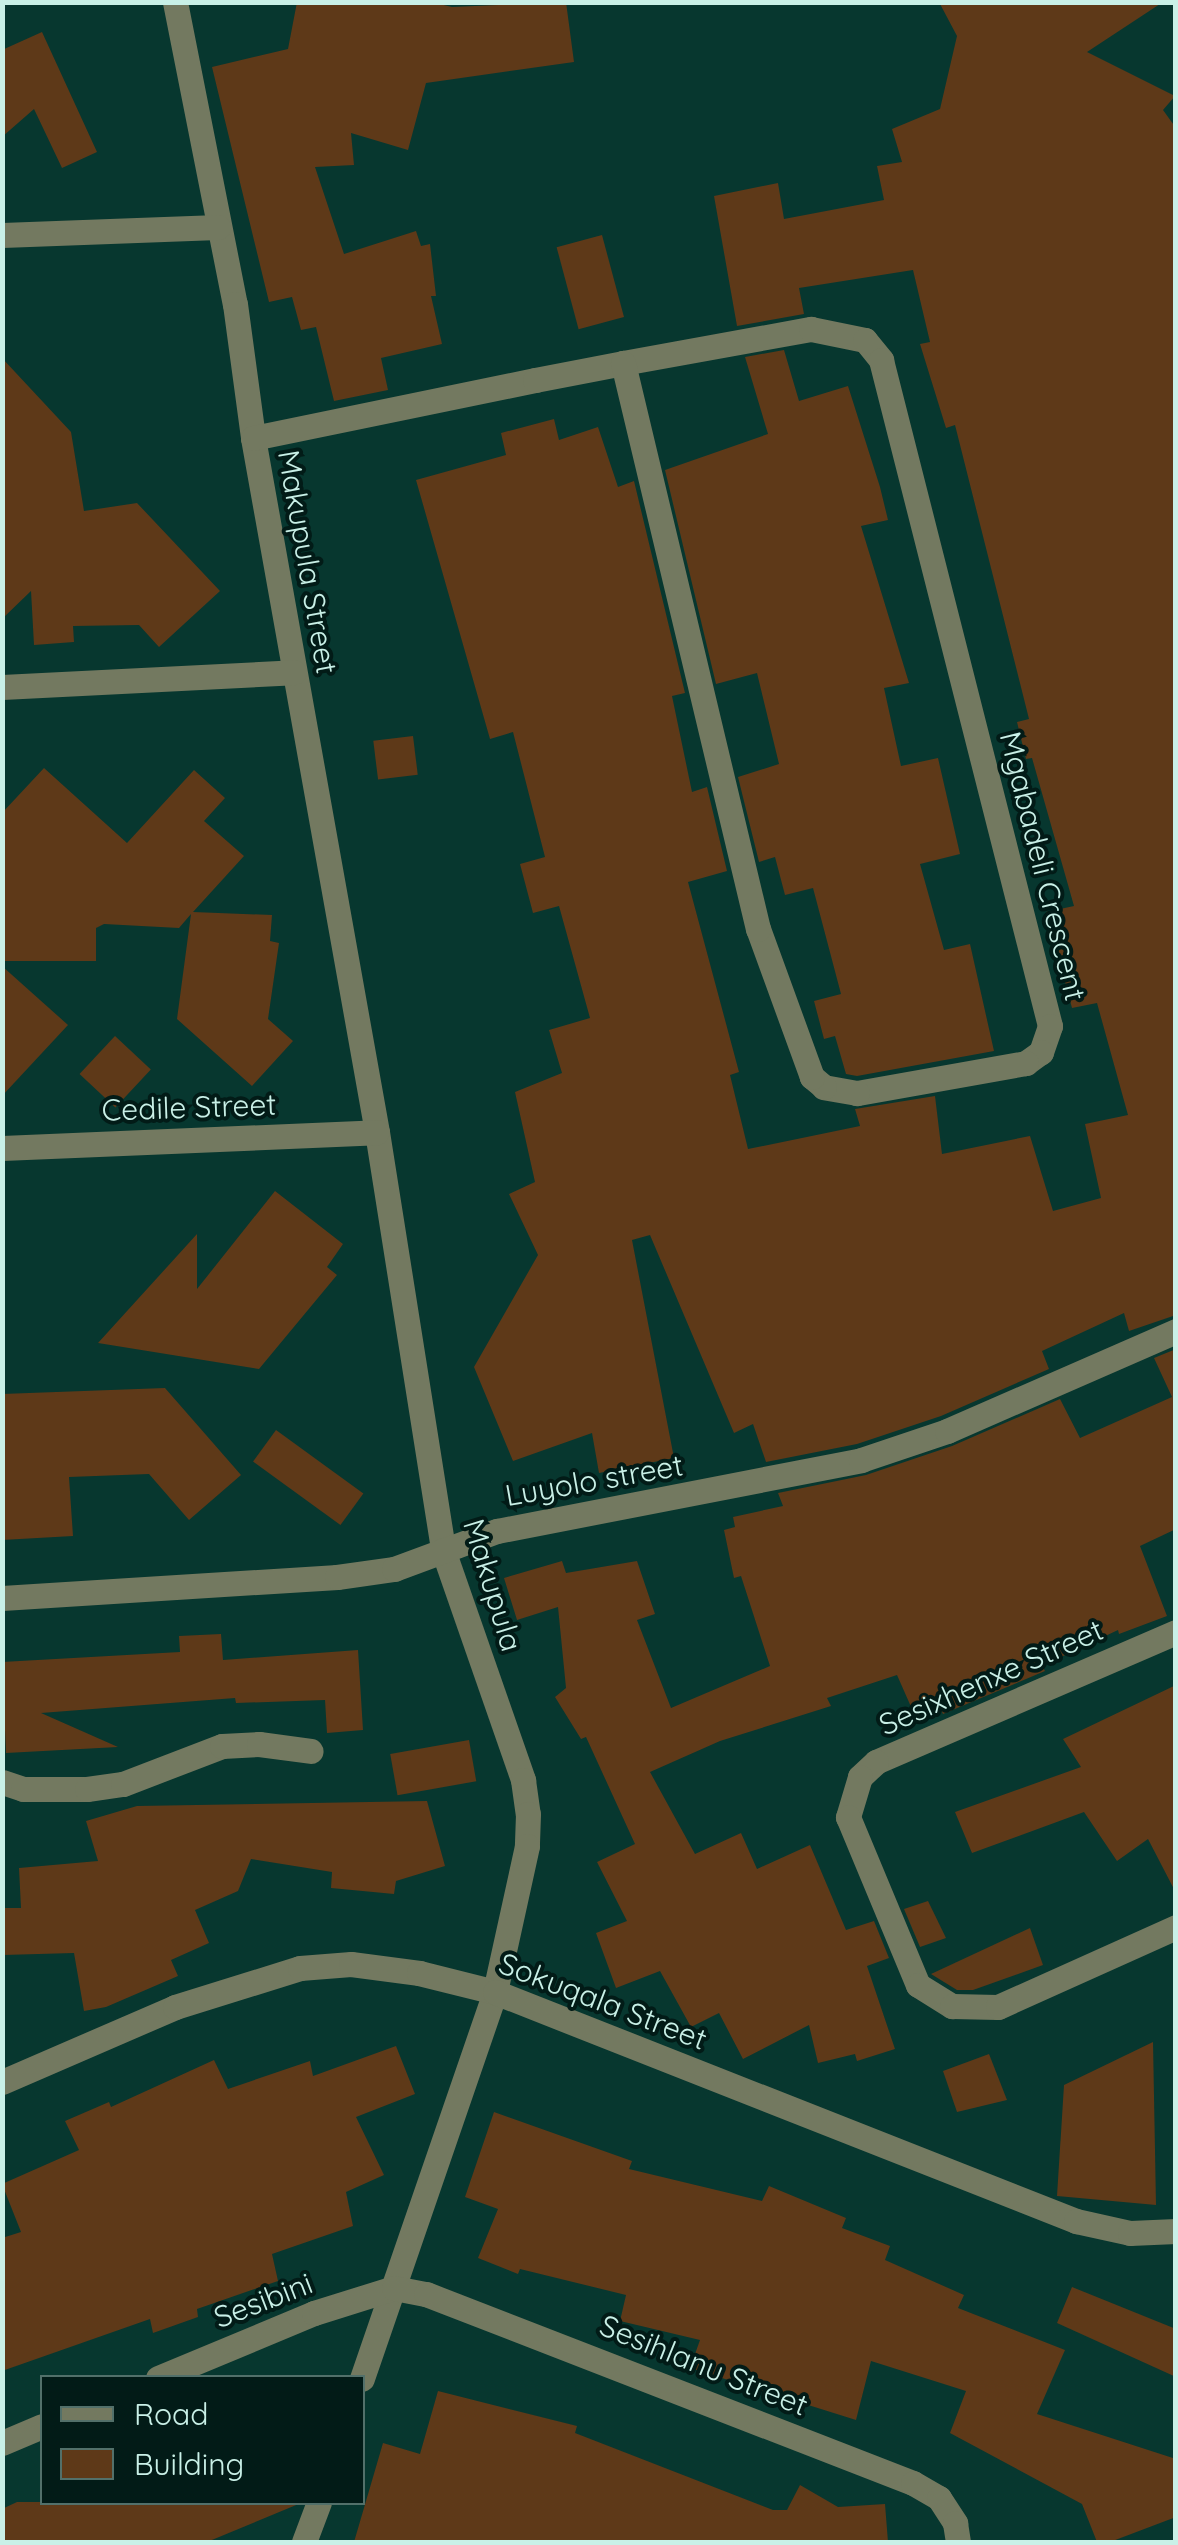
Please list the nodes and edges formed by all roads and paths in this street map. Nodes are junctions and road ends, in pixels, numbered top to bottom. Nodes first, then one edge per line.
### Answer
1 (175, 2) edge
2 (218, 226) junction
3 (2, 235) edge
4 (623, 364) junction
5 (253, 438) junction
6 (294, 672) junction
7 (2, 687) edge
8 (377, 1132) junction
9 (2, 1148) edge
10 (1176, 1330) edge
11 (443, 1550) junction
12 (2, 1598) edge
13 (1176, 1632) edge
14 (310, 1751) dead end
15 (2, 1782) edge
16 (1176, 1927) edge
17 (495, 1992) junction
18 (2, 2082) edge
19 (1176, 2232) edge
20 (394, 2288) junction
21 (165, 2375) edge
22 (363, 2375) edge
23 (40, 2427) edge
24 (2, 2444) edge
25 (318, 2505) edge
26 (304, 2542) edge
27 (958, 2542) edge

1 - 2 street, Makupula Street
2 - 3 street
2 - 5 street, Makupula Street
4 - 4 street, Mgabadeli Crescent
4 - 5 street, Mgabadeli Crescent
5 - 6 street, Makupula Street
6 - 7 street
6 - 8 street, Makupula Street
8 - 9 street, Cedile Street
8 - 11 street, Makupula
10 - 11 street, Luyolo street
11 - 12 street, Luyolo street
11 - 17 street, Makupula
13 - 16 street, Sesixhenxe Street
14 - 15 street
17 - 18 street, Sokuqala Street
17 - 19 street, Sokuqala Street
17 - 20 street
20 - 21 street, Sesibini
20 - 22 street
20 - 27 street, Sesihlanu Street
23 - 24 street
25 - 26 street

